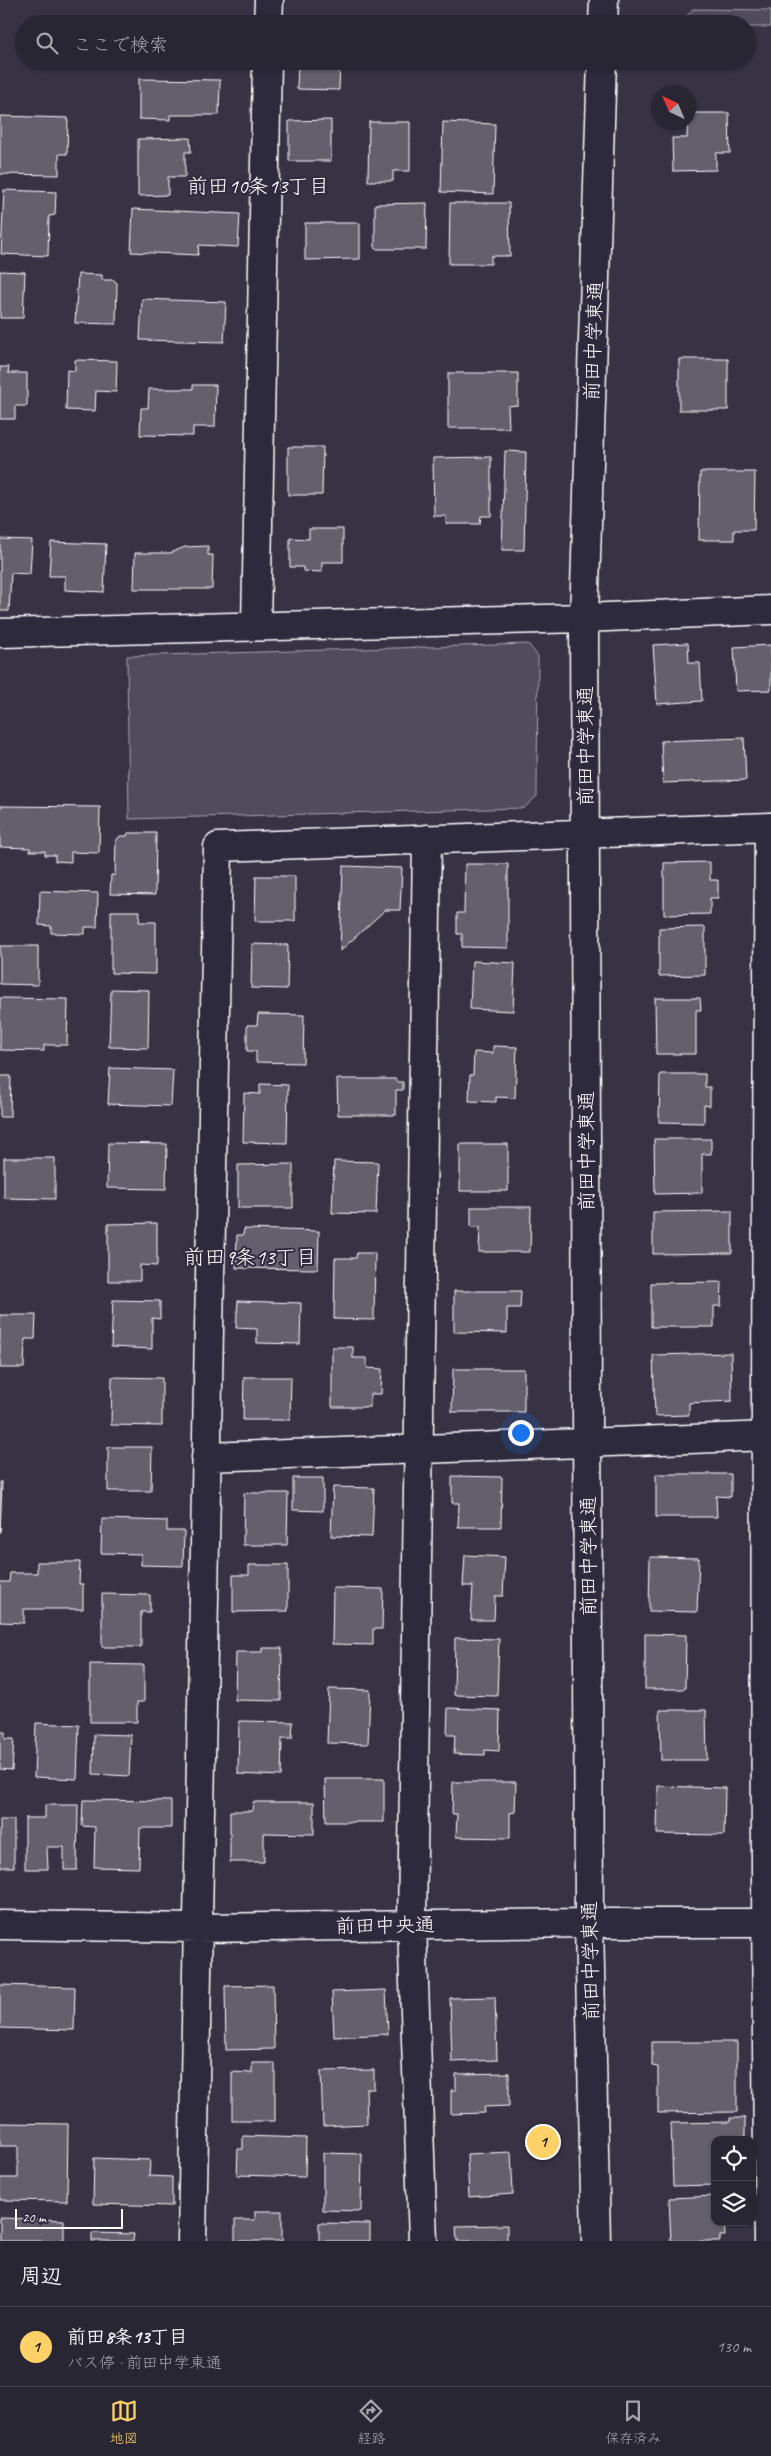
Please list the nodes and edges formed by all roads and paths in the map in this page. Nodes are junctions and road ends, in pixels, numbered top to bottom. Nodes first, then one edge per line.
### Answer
1 (269, 0) edge
2 (604, 0) edge
3 (268, 15) edge
4 (603, 15) edge
5 (267, 70) edge
6 (602, 70) edge
7 (771, 610) edge
8 (584, 618) junction
9 (256, 626) junction
10 (0, 633) edge
11 (770, 827) edge
12 (585, 832) junction
13 (427, 839) junction
14 (768, 1436) edge
15 (587, 1444) junction
16 (420, 1450) junction
17 (206, 1457) junction
18 (589, 1923) junction
19 (768, 1923) edge
20 (0, 1925) edge
21 (412, 1925) junction
22 (197, 1928) junction
23 (192, 2241) edge
24 (423, 2241) edge
25 (596, 2241) edge
26 (769, 2241) edge

1 - 3 street
2 - 4 street
5 - 9 street
6 - 8 street, 前田中学東通
7 - 8 street
8 - 9 street
8 - 12 street, 前田中学東通
9 - 10 street
11 - 12 street
11 - 14 street
12 - 13 street
12 - 15 street, 前田中学東通
13 - 16 street
13 - 17 street
14 - 15 street
14 - 19 street
15 - 16 street
15 - 18 street, 前田中学東通
16 - 17 street
16 - 21 street
17 - 22 street
18 - 19 street, 前田中央通
18 - 21 street, 前田中央通
18 - 25 street, 前田中学東通
19 - 26 street
20 - 22 street, 前田中央通
21 - 22 street, 前田中央通
21 - 24 street
22 - 23 street

